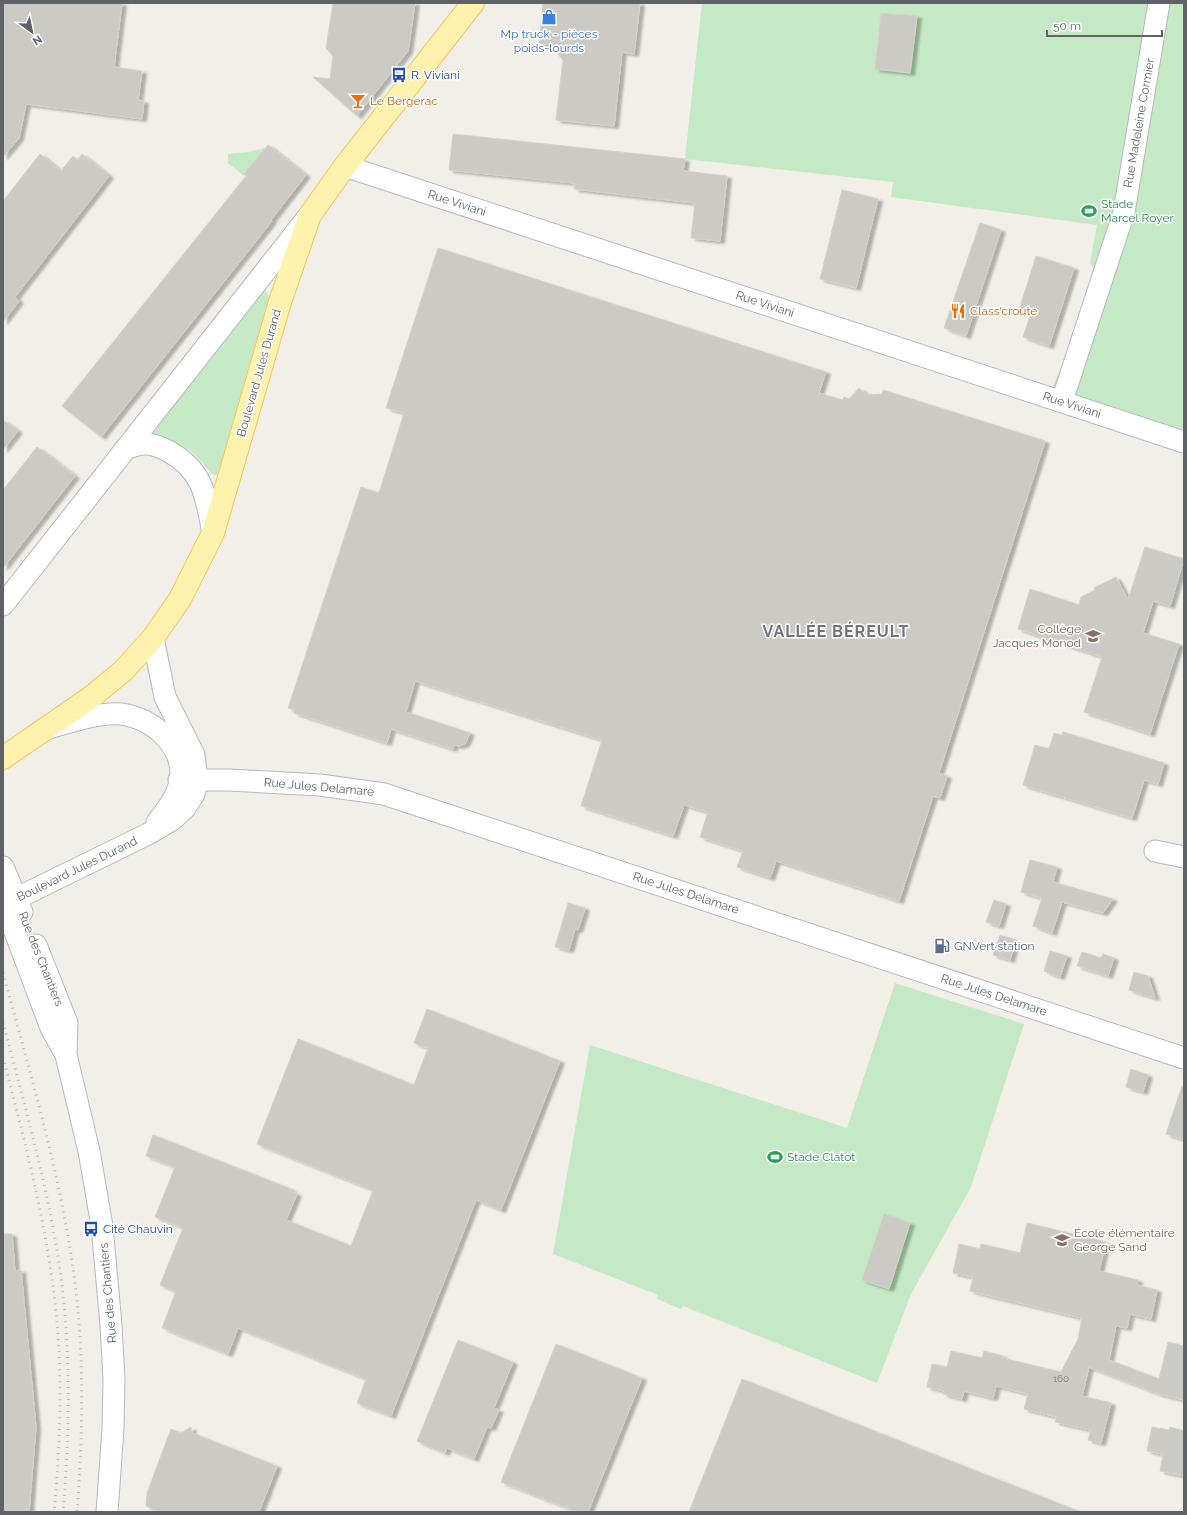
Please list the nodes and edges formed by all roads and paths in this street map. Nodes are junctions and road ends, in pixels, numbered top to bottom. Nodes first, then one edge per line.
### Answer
1 (473, 3) edge
2 (1159, 3) edge
3 (345, 166) junction
4 (310, 215) junction
5 (1062, 402) junction
6 (1184, 442) edge
7 (125, 449) junction
8 (213, 533) junction
9 (3, 605) edge
10 (153, 638) junction
11 (45, 729) junction
12 (3, 758) edge
13 (188, 780) junction
14 (1155, 851) dead end
15 (1184, 857) edge
16 (3, 867) edge
17 (8, 901) edge
18 (1184, 1058) edge
19 (107, 1512) edge

1 - 3 main road, Boulevard Jules Durand
2 - 5 street, Rue Madeleine Cormier
3 - 4 main road, Boulevard Jules Durand
3 - 5 street, Rue Viviani
4 - 7 street, Boulevard Jules Durand
4 - 8 main road, Boulevard Jules Durand
5 - 6 street, Rue Viviani
7 - 8 street
7 - 9 street, Boulevard Jules Durand
8 - 10 main road, Boulevard Jules Durand
10 - 11 main road, Boulevard Jules Durand
10 - 13 street, Boulevard Jules Durand
11 - 12 main road, Boulevard Jules Durand
11 - 13 street, Boulevard Jules Durand
13 - 17 street, Boulevard Jules Durand
13 - 18 street, Rue Jules Delamare
14 - 15 street
16 - 17 street, Rue des Chantiers
17 - 19 street, Rue des Chantiers

